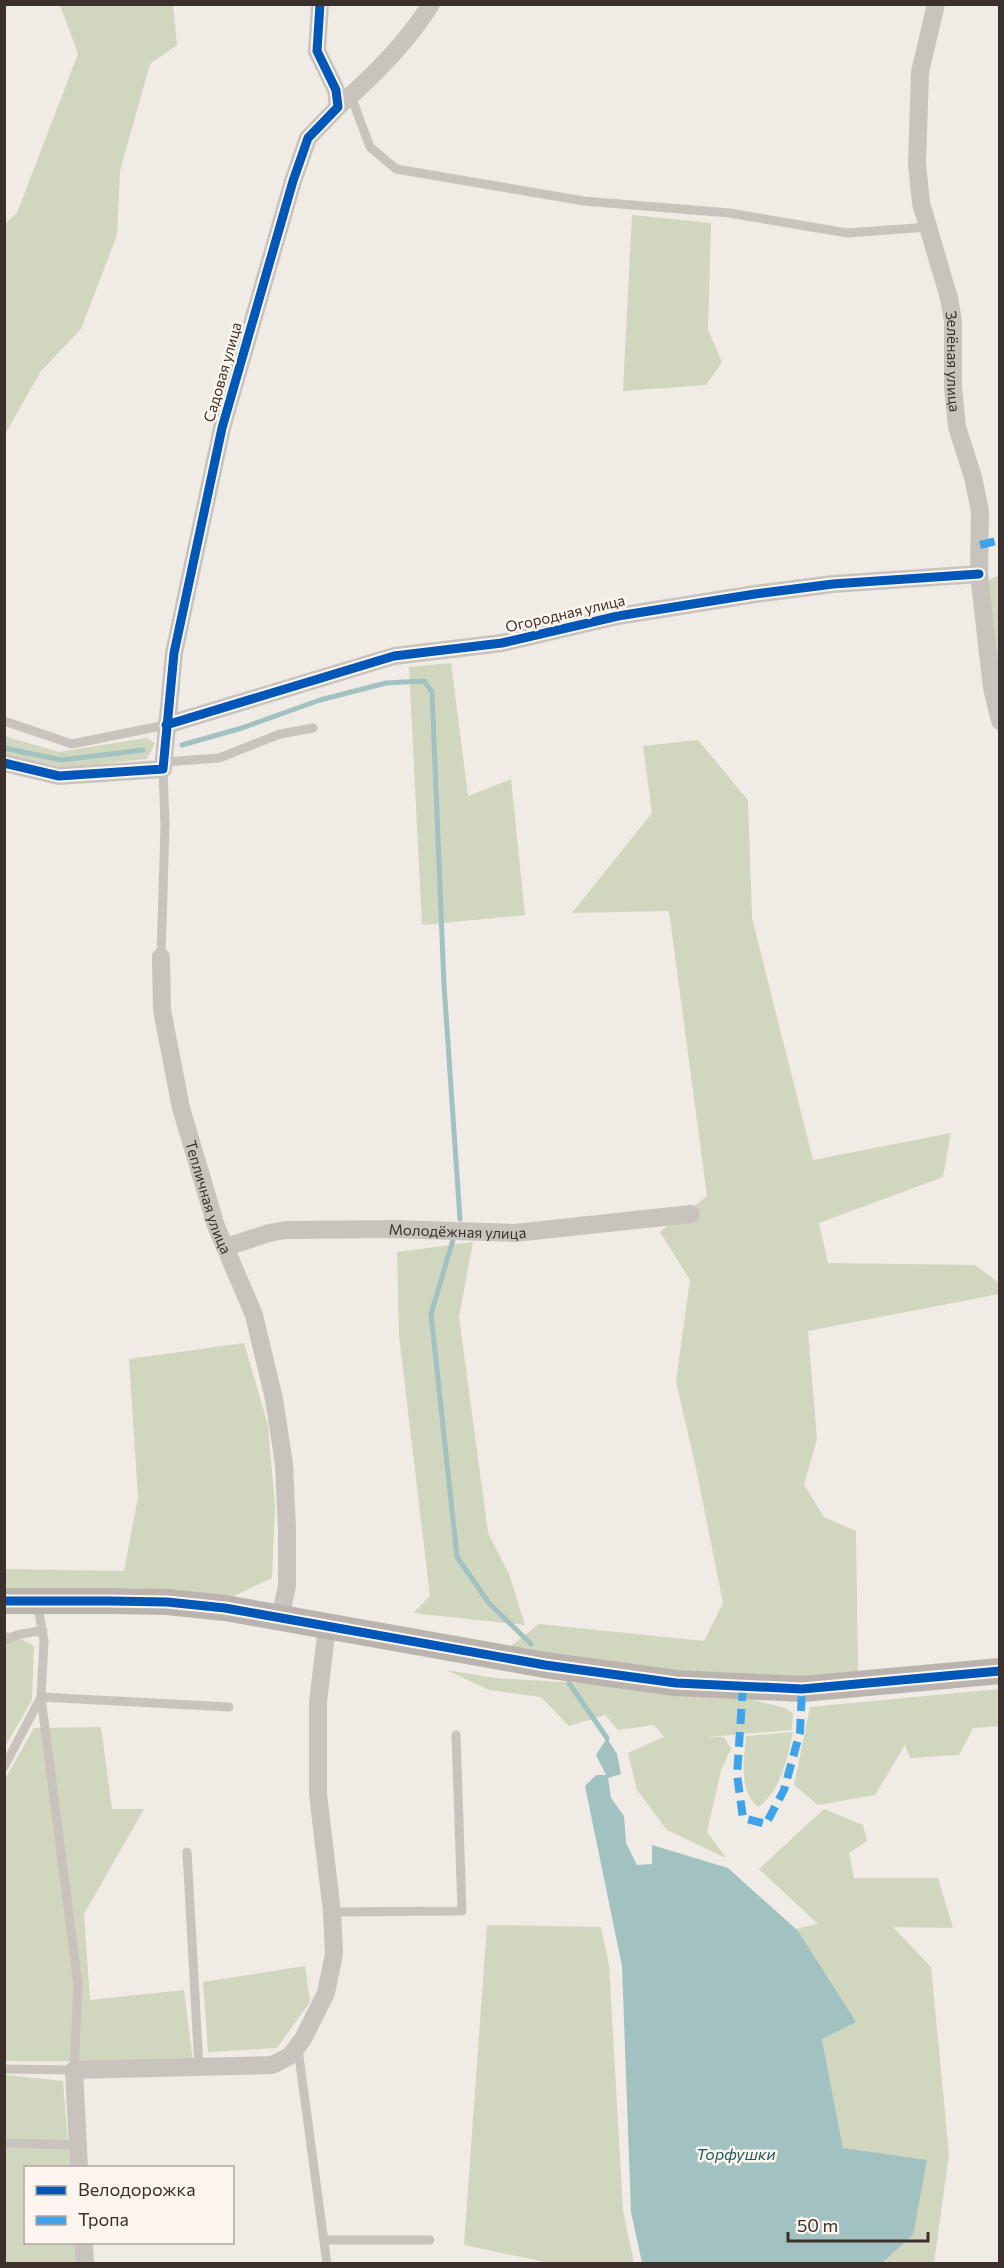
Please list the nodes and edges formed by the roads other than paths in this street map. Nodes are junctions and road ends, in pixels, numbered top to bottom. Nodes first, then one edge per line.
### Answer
1 (320, 4) edge
2 (431, 4) edge
3 (936, 4) edge
4 (345, 101) junction
5 (928, 227) junction
6 (980, 574) junction
7 (4, 721) edge
8 (999, 721) edge
9 (166, 725) junction
10 (313, 728) dead end
11 (4, 763) edge
12 (164, 765) junction
13 (161, 957) joint
14 (691, 1214) dead end
15 (226, 1247) junction
16 (4, 1601) edge
17 (36, 1602) junction
18 (280, 1618) junction
19 (327, 1627) junction
20 (43, 1630) junction
21 (4, 1640) edge
22 (999, 1671) edge
23 (41, 1697) junction
24 (229, 1707) dead end
25 (456, 1736) dead end
26 (4, 1767) edge
27 (187, 1852) dead end
28 (332, 1912) junction
29 (298, 2047) junction
30 (199, 2068) junction
31 (4, 2069) edge
32 (74, 2070) junction
33 (4, 2143) edge
34 (78, 2145) junction
35 (79, 2166) edge
36 (325, 2240) junction
37 (430, 2240) dead end
38 (84, 2244) edge
39 (85, 2264) edge
40 (327, 2264) edge

1 - 4 street
2 - 4 street, Садовая улица
3 - 5 street, Зелёная улица
4 - 5 lane
4 - 9 street, Садовая улица
5 - 6 street, Зелёная улица
6 - 8 street, Зелёная улица
6 - 9 street, Огородная улица
7 - 9 lane
9 - 12 street, Садовая улица
10 - 12 lane
11 - 12 street
12 - 13 lane, Тепличная улица
13 - 15 street, Тепличная улица
14 - 15 street, Молодёжная улица
15 - 18 street, Тепличная улица
16 - 17 street
17 - 18 street
17 - 20 lane
18 - 19 street
19 - 22 street
19 - 28 street
20 - 21 lane
20 - 23 lane
23 - 24 lane
23 - 26 lane
23 - 32 lane
25 - 28 lane
27 - 30 lane
28 - 29 street
29 - 30 street
29 - 36 lane
30 - 32 street
31 - 32 lane
32 - 34 street
33 - 34 lane
34 - 35 street
36 - 37 lane
36 - 40 lane
38 - 39 street

